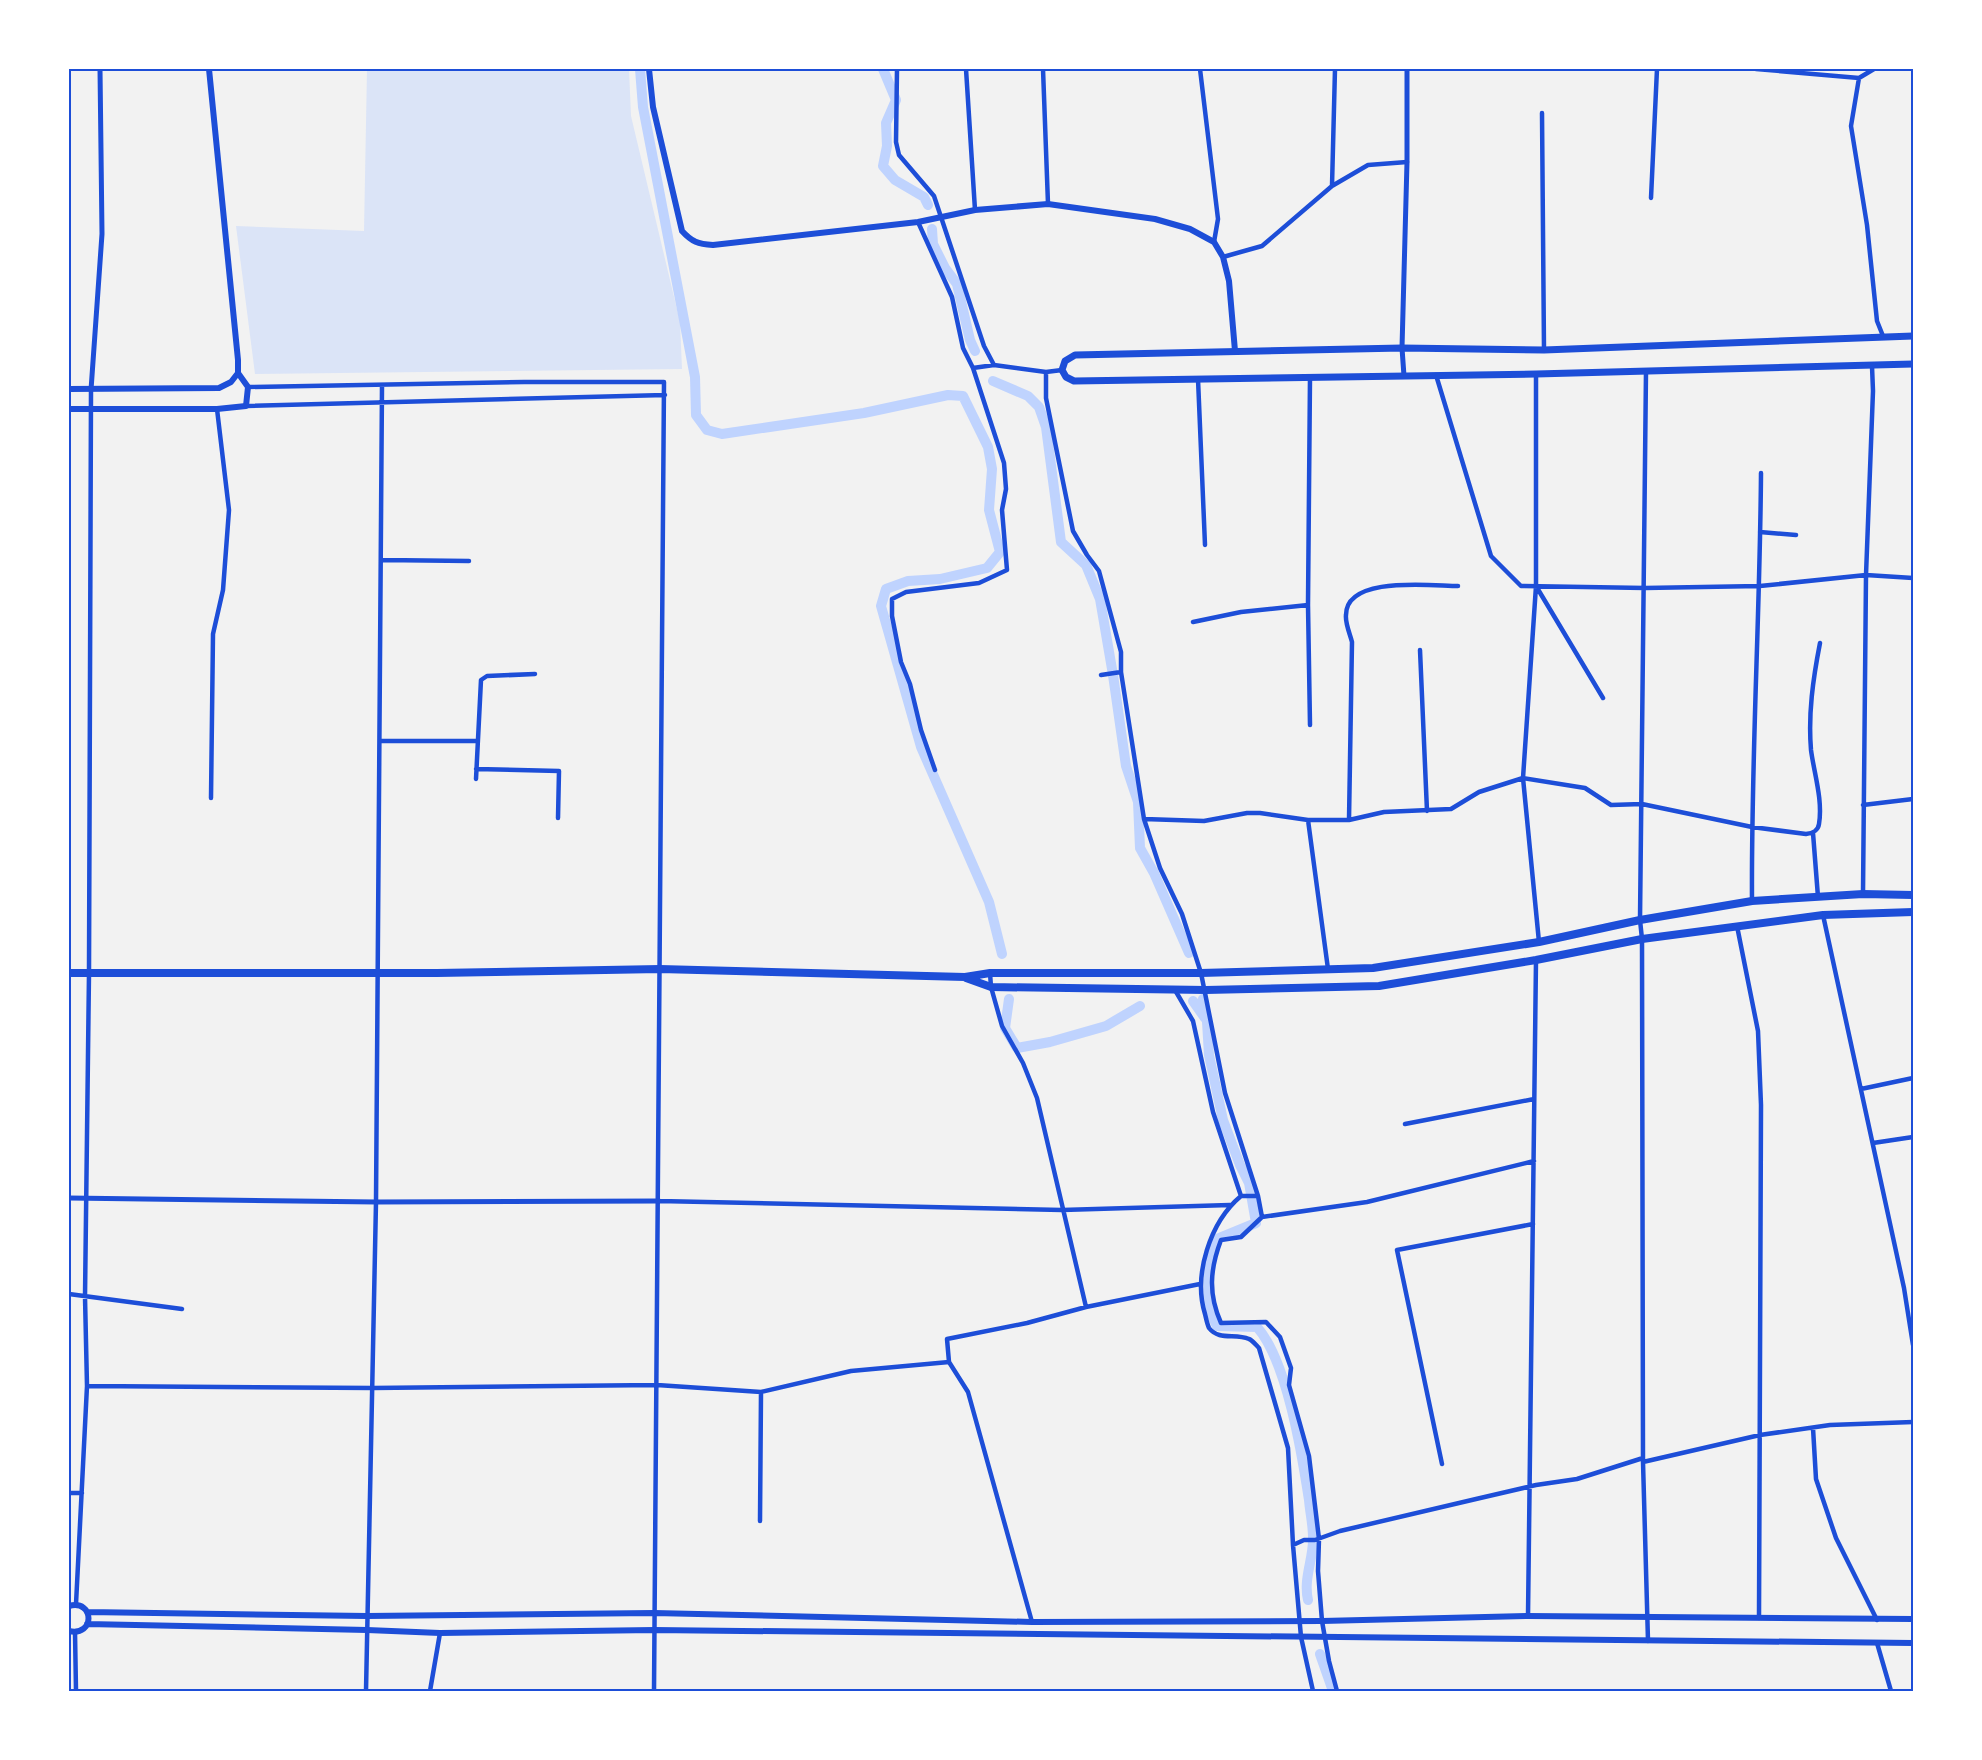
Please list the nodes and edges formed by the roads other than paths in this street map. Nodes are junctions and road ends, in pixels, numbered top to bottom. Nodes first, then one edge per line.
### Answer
1 (100, 69) edge
2 (209, 69) edge
3 (649, 69) edge
4 (897, 69) edge
5 (966, 69) edge
6 (1043, 69) edge
7 (1200, 69) edge
8 (1335, 69) edge
9 (1407, 69) edge
10 (1658, 69) edge
11 (1756, 69) edge
12 (1874, 69) edge
13 (1860, 78) junction
14 (1542, 113) dead end
15 (1407, 162) junction
16 (1332, 186) junction
17 (1651, 198) dead end
18 (1048, 204) junction
19 (975, 210) junction
20 (941, 216) junction
21 (918, 222) junction
22 (1214, 242) junction
23 (1223, 257) junction
24 (1883, 336) junction
25 (1913, 336) edge
26 (1402, 348) junction
27 (1544, 350) junction
28 (1235, 351) junction
29 (1913, 364) edge
30 (994, 365) junction
31 (1872, 366) junction
32 (973, 368) junction
33 (1062, 370) junction
34 (1646, 371) junction
35 (1046, 372) junction
36 (238, 373) junction
37 (1536, 374) junction
38 (1436, 375) junction
39 (1404, 376) junction
40 (1310, 377) junction
41 (1198, 379) junction
42 (382, 386) junction
43 (248, 387) junction
44 (69, 389) edge
45 (91, 390) junction
46 (665, 395) junction
47 (383, 401) junction
48 (246, 406) junction
49 (90, 408) junction
50 (69, 409) edge
51 (218, 409) junction
52 (1761, 473) dead end
53 (1760, 532) junction
54 (1796, 535) dead end
55 (1204, 545) dead end
56 (382, 560) junction
57 (469, 561) dead end
58 (1866, 575) junction
59 (1913, 578) edge
60 (1458, 586) dead end
61 (1536, 586) junction
62 (1760, 586) junction
63 (1645, 588) junction
64 (1308, 604) junction
65 (1193, 622) dead end
66 (1820, 643) dead end
67 (1420, 650) dead end
68 (1121, 672) junction
69 (535, 674) dead end
70 (1101, 675) dead end
71 (1603, 698) dead end
72 (1310, 725) dead end
73 (381, 741) junction
74 (477, 741) junction
75 (476, 769) junction
76 (935, 770) dead end
77 (476, 778) dead end
78 (1523, 778) junction
79 (211, 798) dead end
80 (1913, 799) edge
81 (1642, 804) junction
82 (1863, 806) junction
83 (1427, 811) junction
84 (558, 818) dead end
85 (1144, 819) junction
86 (1308, 820) junction
87 (1349, 820) junction
88 (1752, 827) junction
89 (1813, 833) junction
90 (1863, 894) junction
91 (1913, 895) edge
92 (1818, 897) junction
93 (1752, 902) junction
94 (1913, 912) edge
95 (1823, 915) junction
96 (1640, 921) junction
97 (1737, 926) junction
98 (1642, 939) junction
99 (1539, 942) junction
100 (1536, 960) junction
101 (660, 969) junction
102 (1328, 970) junction
103 (69, 973) edge
104 (89, 973) junction
105 (379, 973) junction
106 (990, 973) junction
107 (1201, 973) junction
108 (965, 977) junction
109 (991, 987) junction
110 (1175, 990) junction
111 (1206, 990) junction
112 (1913, 1078) edge
113 (1860, 1089) junction
114 (1534, 1099) junction
115 (1405, 1124) dead end
116 (1913, 1137) edge
117 (1873, 1143) junction
118 (1534, 1161) junction
119 (1241, 1196) junction
120 (1258, 1196) junction
121 (69, 1198) edge
122 (86, 1199) junction
123 (659, 1201) junction
124 (376, 1202) junction
125 (1230, 1205) junction
126 (1062, 1210) junction
127 (1262, 1217) junction
128 (1533, 1224) junction
129 (1200, 1284) junction
130 (69, 1294) edge
131 (85, 1297) junction
132 (1086, 1307) junction
133 (182, 1309) dead end
134 (1913, 1345) edge
135 (949, 1362) junction
136 (87, 1386) junction
137 (657, 1386) junction
138 (373, 1388) junction
139 (761, 1392) junction
140 (1913, 1422) edge
141 (1813, 1428) junction
142 (1760, 1435) junction
143 (1643, 1460) junction
144 (1442, 1464) dead end
145 (1530, 1487) junction
146 (69, 1493) edge
147 (82, 1493) junction
148 (760, 1521) dead end
149 (1317, 1540) junction
150 (1293, 1545) junction
151 (72, 1605) edge
152 (87, 1612) junction
153 (654, 1613) junction
154 (367, 1616) junction
155 (1528, 1616) junction
156 (1649, 1618) junction
157 (1760, 1618) junction
158 (1913, 1619) edge
159 (1877, 1620) junction
160 (1300, 1621) junction
161 (1322, 1621) junction
162 (1032, 1622) junction
163 (87, 1624) junction
164 (367, 1630) junction
165 (654, 1630) junction
166 (72, 1631) edge
167 (440, 1633) junction
168 (1301, 1637) junction
169 (1324, 1637) junction
170 (1648, 1641) junction
171 (1877, 1643) junction
172 (1913, 1643) edge
173 (76, 1691) edge
174 (366, 1691) edge
175 (430, 1691) edge
176 (654, 1691) edge
177 (1313, 1691) edge
178 (1337, 1691) edge
179 (1891, 1691) edge

1 - 45 street
2 - 36 main road
3 - 21 main road
4 - 20 street
5 - 19 street
6 - 18 street
7 - 22 street
8 - 16 street
9 - 15 street
10 - 17 street
11 - 13 street
12 - 13 street
13 - 24 street
14 - 27 street
15 - 16 street
15 - 26 street
16 - 23 street
18 - 19 main road
18 - 22 main road
19 - 20 main road
20 - 21 main road
20 - 30 street
21 - 32 street
22 - 23 main road
23 - 28 main road
24 - 25 main road
24 - 27 main road
26 - 27 main road
26 - 28 main road
26 - 39 street
28 - 33 main road
29 - 31 main road
30 - 32 street
30 - 35 street
31 - 34 main road
31 - 58 street
32 - 76 street
33 - 35 street
33 - 41 main road
34 - 37 main road
34 - 63 street
35 - 68 street
36 - 43 main road
36 - 45 main road
37 - 38 main road
37 - 61 street
38 - 39 main road
38 - 61 street
39 - 40 main road
40 - 41 main road
40 - 64 street
41 - 55 street
42 - 43 street
42 - 46 street
42 - 47 street
43 - 48 main road
44 - 45 main road
45 - 49 street
46 - 47 street
46 - 101 street
47 - 48 street
47 - 56 street
48 - 51 main road
49 - 50 main road
49 - 51 main road
49 - 104 street
51 - 79 street
52 - 53 street
53 - 54 street
53 - 62 street
56 - 57 street
56 - 73 street
58 - 59 street
58 - 62 street
58 - 82 street
60 - 87 street
61 - 63 street
61 - 71 street
61 - 78 street
62 - 63 street
62 - 88 street
63 - 81 street
64 - 65 street
64 - 72 street
66 - 89 street
67 - 83 street
68 - 70 street
68 - 85 street
69 - 74 street
73 - 74 street
73 - 105 street
74 - 75 street
75 - 77 street
75 - 84 street
78 - 81 street
78 - 83 street
78 - 99 street
80 - 82 street
81 - 88 street
81 - 96 street
82 - 90 street
83 - 87 street
85 - 86 street
85 - 107 street
86 - 87 street
86 - 102 street
88 - 89 street
88 - 93 street
89 - 92 street
90 - 91 highway
90 - 92 highway
92 - 93 highway
93 - 96 highway
94 - 95 highway
95 - 97 highway
95 - 113 street
96 - 98 street
96 - 99 highway
97 - 98 highway
97 - 142 street
98 - 100 highway
98 - 143 street
99 - 102 highway
100 - 111 highway
100 - 114 street
101 - 105 highway
101 - 108 highway
101 - 123 street
102 - 107 highway
103 - 104 highway
104 - 105 highway
104 - 122 street
105 - 124 street
106 - 107 highway
106 - 108 highway
106 - 109 street
107 - 111 street
108 - 109 highway
109 - 110 highway
109 - 126 street
110 - 111 highway
110 - 119 street
111 - 120 street
112 - 113 street
113 - 117 street
114 - 115 street
114 - 118 street
116 - 117 street
117 - 134 street
118 - 127 street
118 - 128 street
119 - 120 street
119 - 125 street
120 - 127 street
121 - 122 street
122 - 124 street
122 - 131 street
123 - 124 street
123 - 126 street
123 - 137 street
124 - 138 street
125 - 126 street
125 - 129 street
126 - 132 street
127 - 149 street
128 - 144 street
128 - 145 street
129 - 132 street
129 - 150 street
130 - 131 street
131 - 133 street
131 - 136 street
132 - 135 street
135 - 139 street
135 - 162 street
136 - 138 street
136 - 147 street
137 - 138 street
137 - 139 street
137 - 153 street
138 - 154 street
139 - 148 street
140 - 141 street
141 - 142 street
141 - 159 street
142 - 143 street
142 - 157 street
143 - 145 street
143 - 156 street
145 - 149 street
145 - 155 street
146 - 147 street
147 - 151 street
149 - 150 street
149 - 161 street
150 - 160 street
151 - 152 main road
152 - 154 main road
152 - 163 main road
153 - 154 main road
153 - 162 main road
153 - 165 street
154 - 164 street
155 - 156 main road
155 - 161 main road
156 - 157 main road
156 - 170 street
157 - 159 main road
158 - 159 main road
160 - 161 main road
160 - 162 main road
160 - 168 street
161 - 169 street
163 - 164 main road
163 - 166 main road
164 - 167 main road
164 - 174 street
165 - 167 main road
165 - 168 main road
165 - 176 street
166 - 173 street
167 - 175 street
168 - 169 main road
168 - 177 street
169 - 170 main road
169 - 178 street
170 - 171 main road
171 - 172 main road
171 - 179 street

